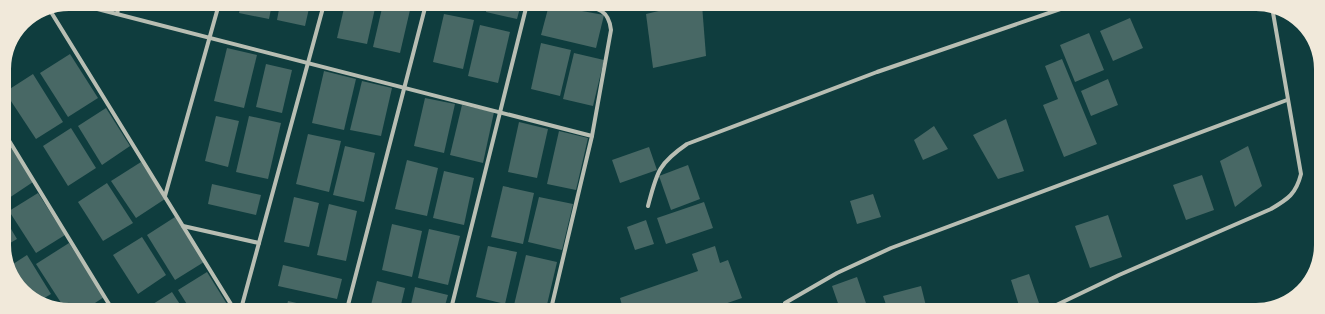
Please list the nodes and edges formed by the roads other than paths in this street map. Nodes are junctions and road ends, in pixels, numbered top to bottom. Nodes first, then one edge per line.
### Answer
1 (105, 11) edge
2 (118, 11) edge
3 (217, 11) edge
4 (322, 11) edge
5 (424, 11) edge
6 (525, 11) edge
7 (601, 11) edge
8 (1055, 11) edge
9 (52, 14) edge
10 (117, 14) junction
11 (1273, 14) edge
12 (210, 37) junction
13 (308, 63) junction
14 (405, 87) junction
15 (1287, 100) junction
16 (500, 111) junction
17 (592, 136) junction
18 (11, 144) edge
19 (165, 196) junction
20 (648, 206) dead end
21 (183, 226) junction
22 (259, 243) junction
23 (108, 303) edge
24 (230, 303) edge
25 (243, 303) edge
26 (349, 303) edge
27 (452, 303) edge
28 (552, 303) edge
29 (785, 303) dead end
30 (1061, 303) edge

1 - 10 street
2 - 10 street
3 - 12 street
4 - 13 street
5 - 14 street
6 - 16 street
7 - 17 street
8 - 20 street
9 - 19 street
10 - 12 street
11 - 15 street
12 - 13 street
12 - 19 street
13 - 14 street
13 - 22 street
14 - 16 street
14 - 26 street
15 - 29 street
15 - 30 street
16 - 17 street
16 - 27 street
17 - 28 street
18 - 23 street
19 - 21 street
21 - 22 street
21 - 24 street
22 - 25 street

